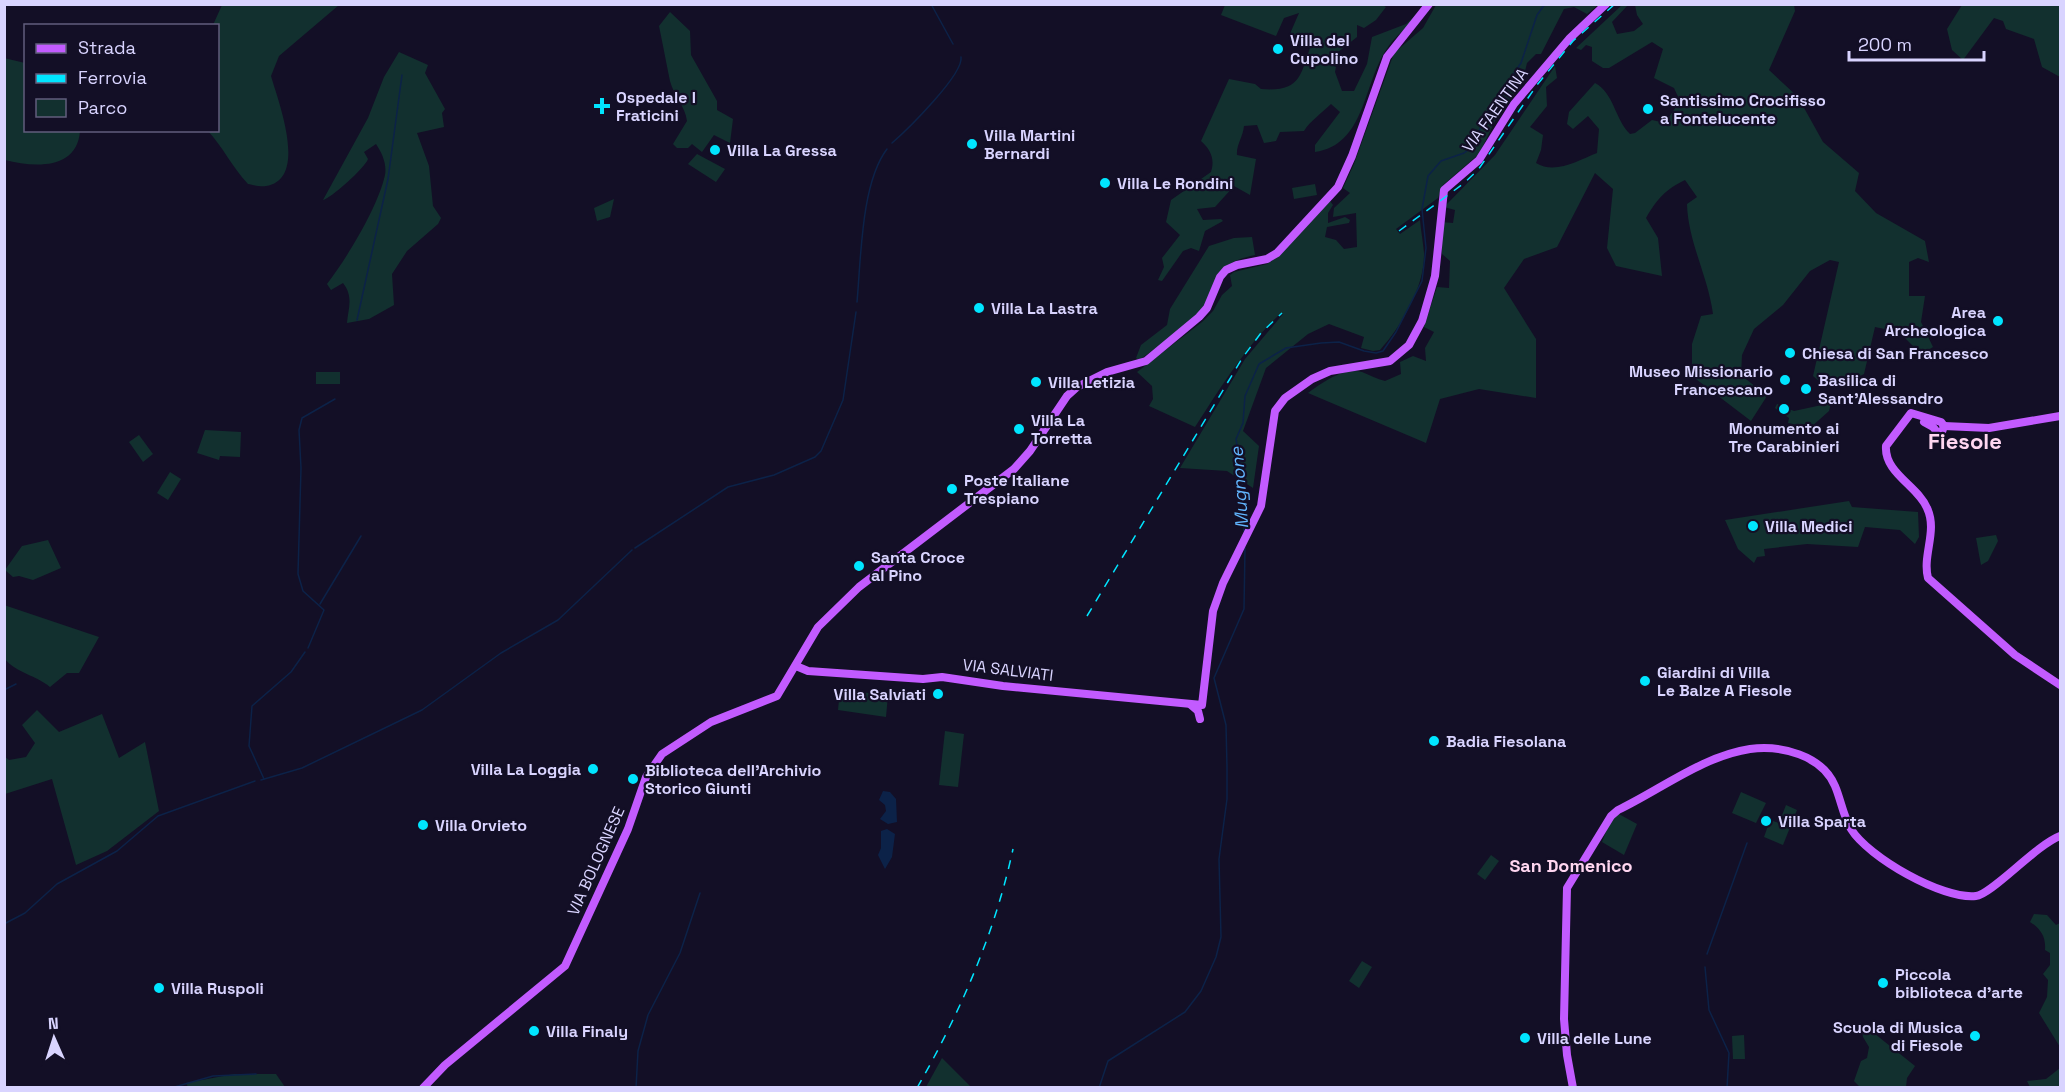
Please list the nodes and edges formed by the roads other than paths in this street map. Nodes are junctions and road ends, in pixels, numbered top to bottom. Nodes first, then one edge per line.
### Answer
1 (1429, 4) edge
2 (1606, 4) edge
3 (2058, 416) edge
4 (797, 663) junction
5 (2061, 685) edge
6 (1188, 704) junction
7 (1202, 705) joint
8 (1200, 719) dead end
9 (2061, 836) edge
10 (423, 1088) edge
11 (1573, 1088) edge

1 - 4 main road, VIA BOLOGNESE
2 - 7 main road, VIA FAENTINA
3 - 5 main road
4 - 6 main road, VIA SALVIATI
4 - 10 main road, VIA BOLOGNESE
6 - 7 main road, VIA SALVIATI
6 - 8 main road
9 - 11 main road

